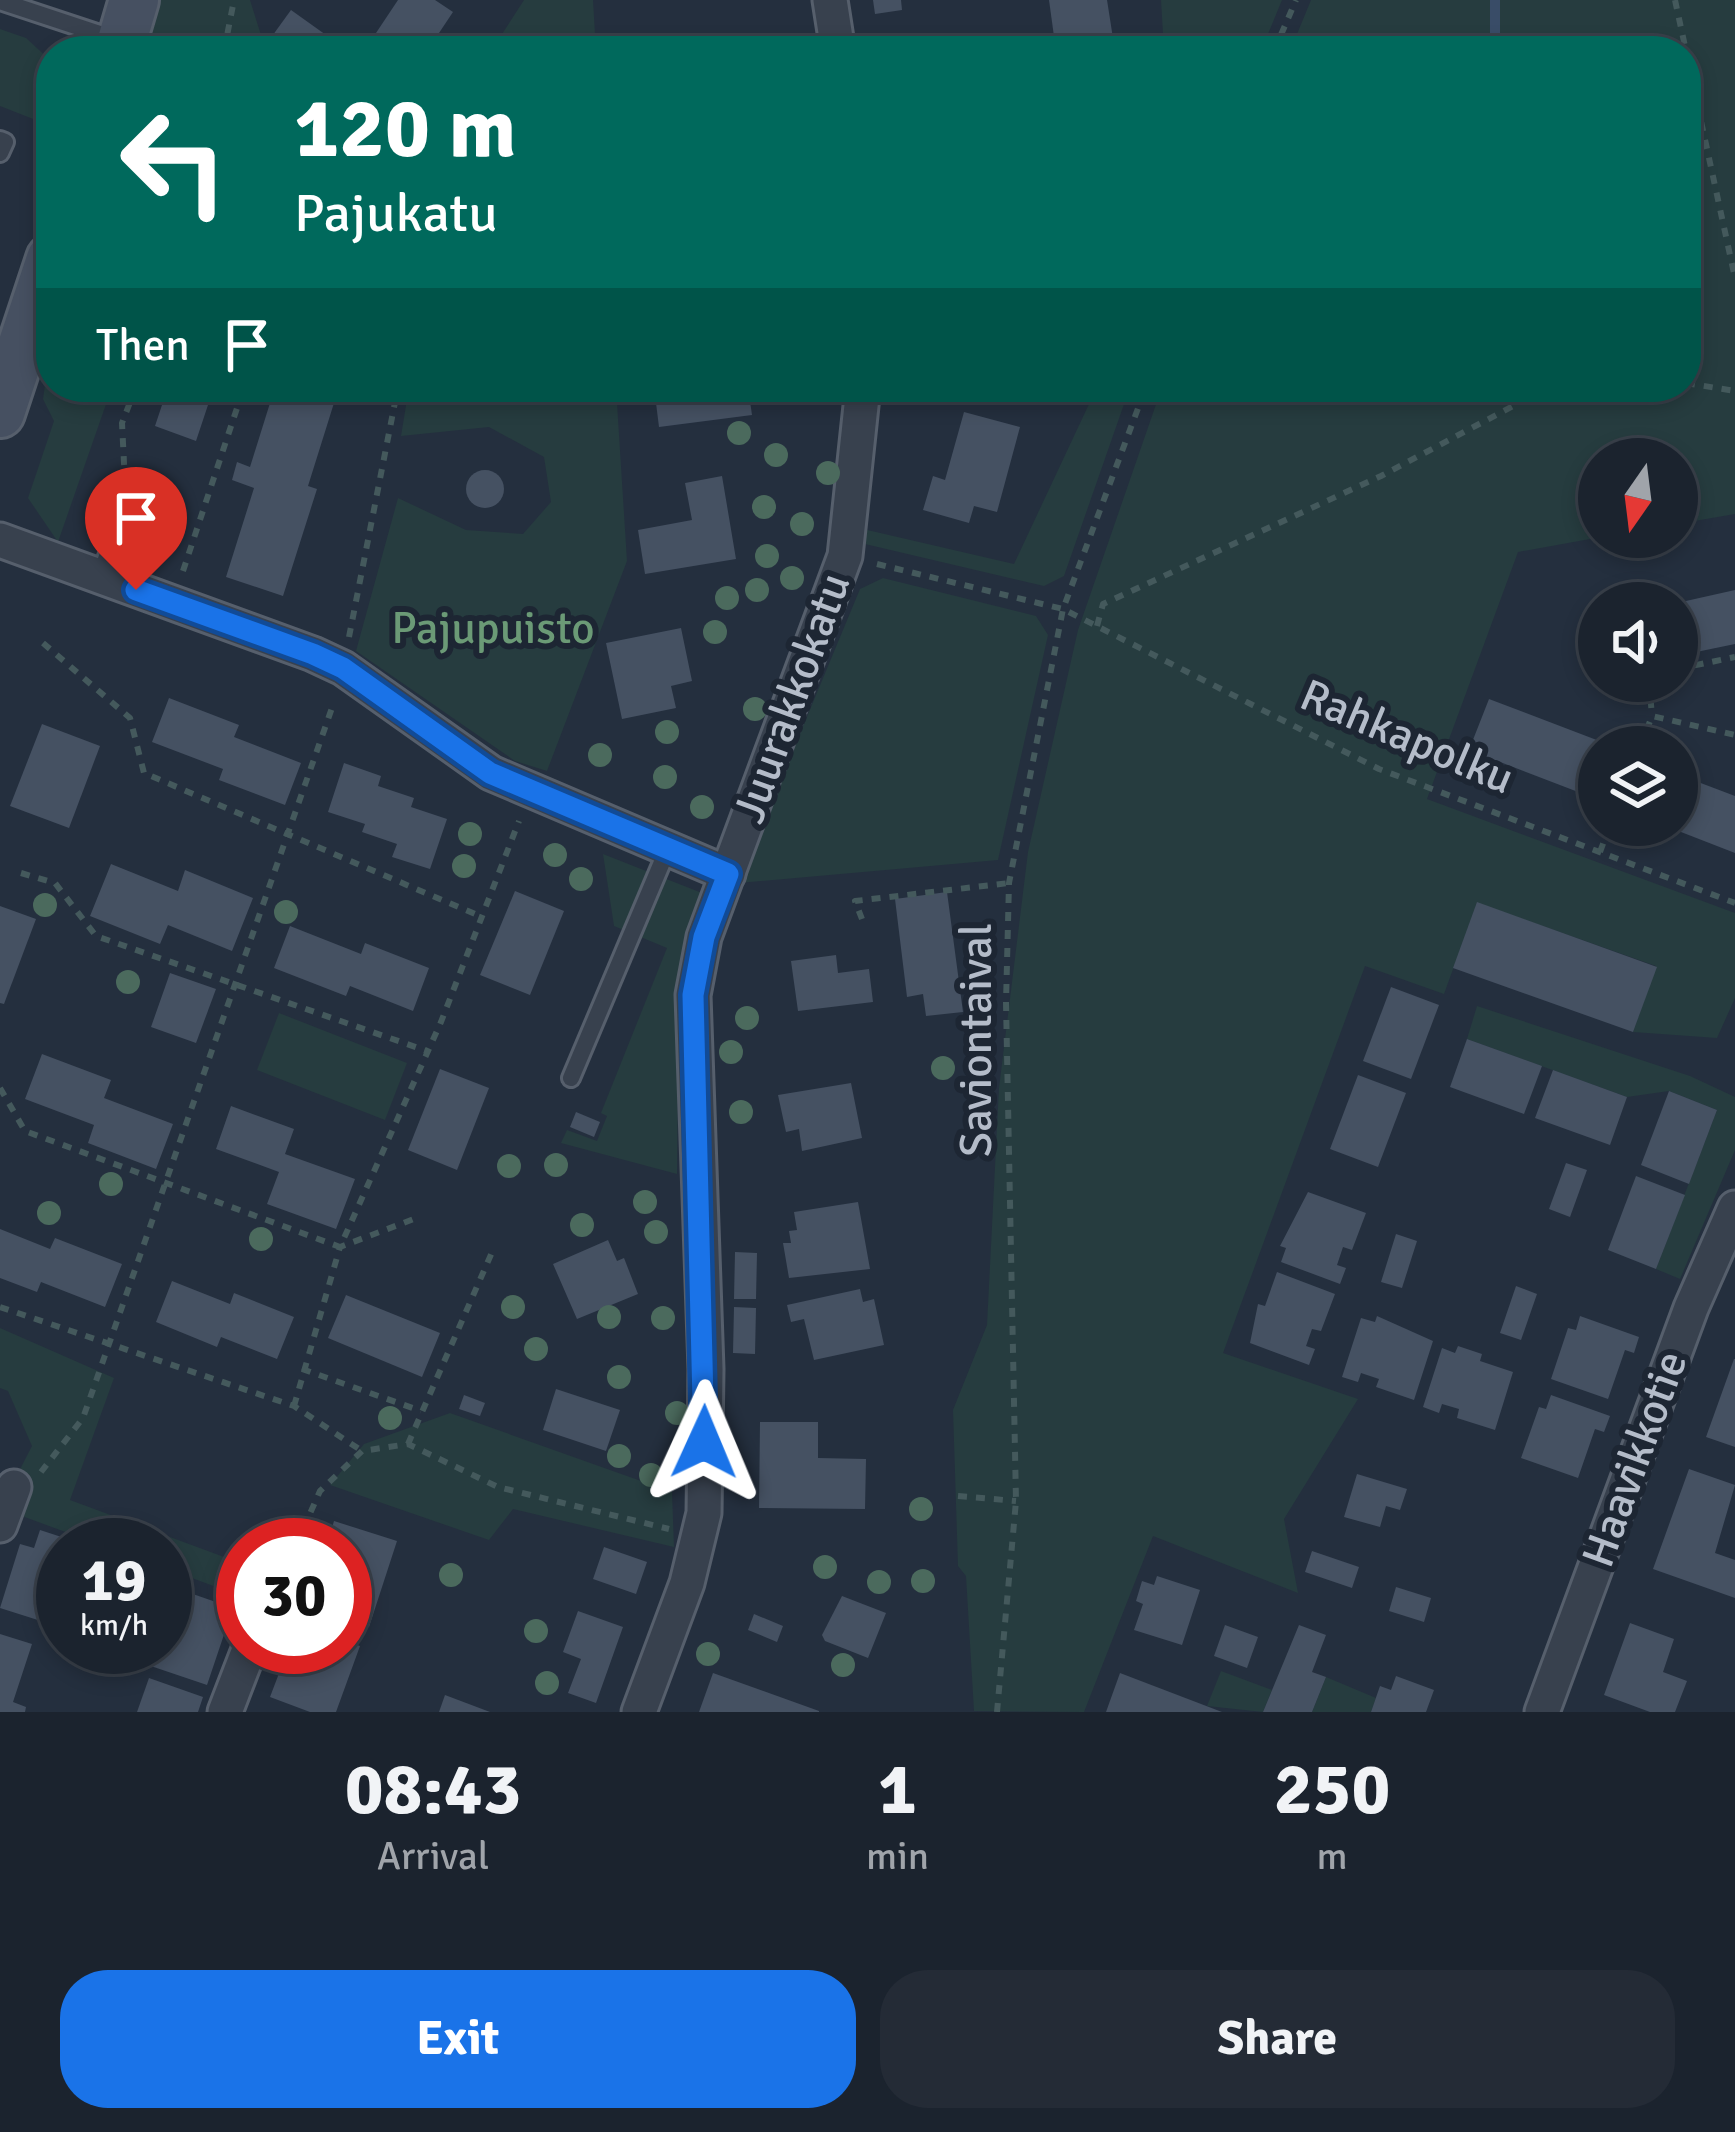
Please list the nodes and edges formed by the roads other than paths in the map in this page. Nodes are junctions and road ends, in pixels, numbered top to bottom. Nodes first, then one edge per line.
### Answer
1 (830, 0) edge
2 (0, 1) edge
3 (125, 31) edge
4 (836, 36) edge
5 (0, 140) edge
6 (0, 153) edge
7 (36, 304) edge
8 (861, 402) edge
9 (0, 413) edge
10 (127, 502) road end
11 (0, 540) edge
12 (100, 576) junction
13 (668, 848) junction
14 (728, 874) junction
15 (571, 1078) dead end
16 (1735, 1208) edge
17 (14, 1487) dead end
18 (1, 1524) edge
19 (240, 1674) edge
20 (225, 1712) edge
21 (639, 1712) edge
22 (1541, 1712) edge

1 - 4 street
2 - 3 lane
5 - 6 lane
7 - 9 main road
8 - 14 street, Juurakkokatu
10 - 12 lane
11 - 12 street
12 - 13 street
13 - 14 street
13 - 15 lane
14 - 21 street, Juurakkokatu
16 - 22 street, Haavikkotie
17 - 18 street
19 - 20 street

